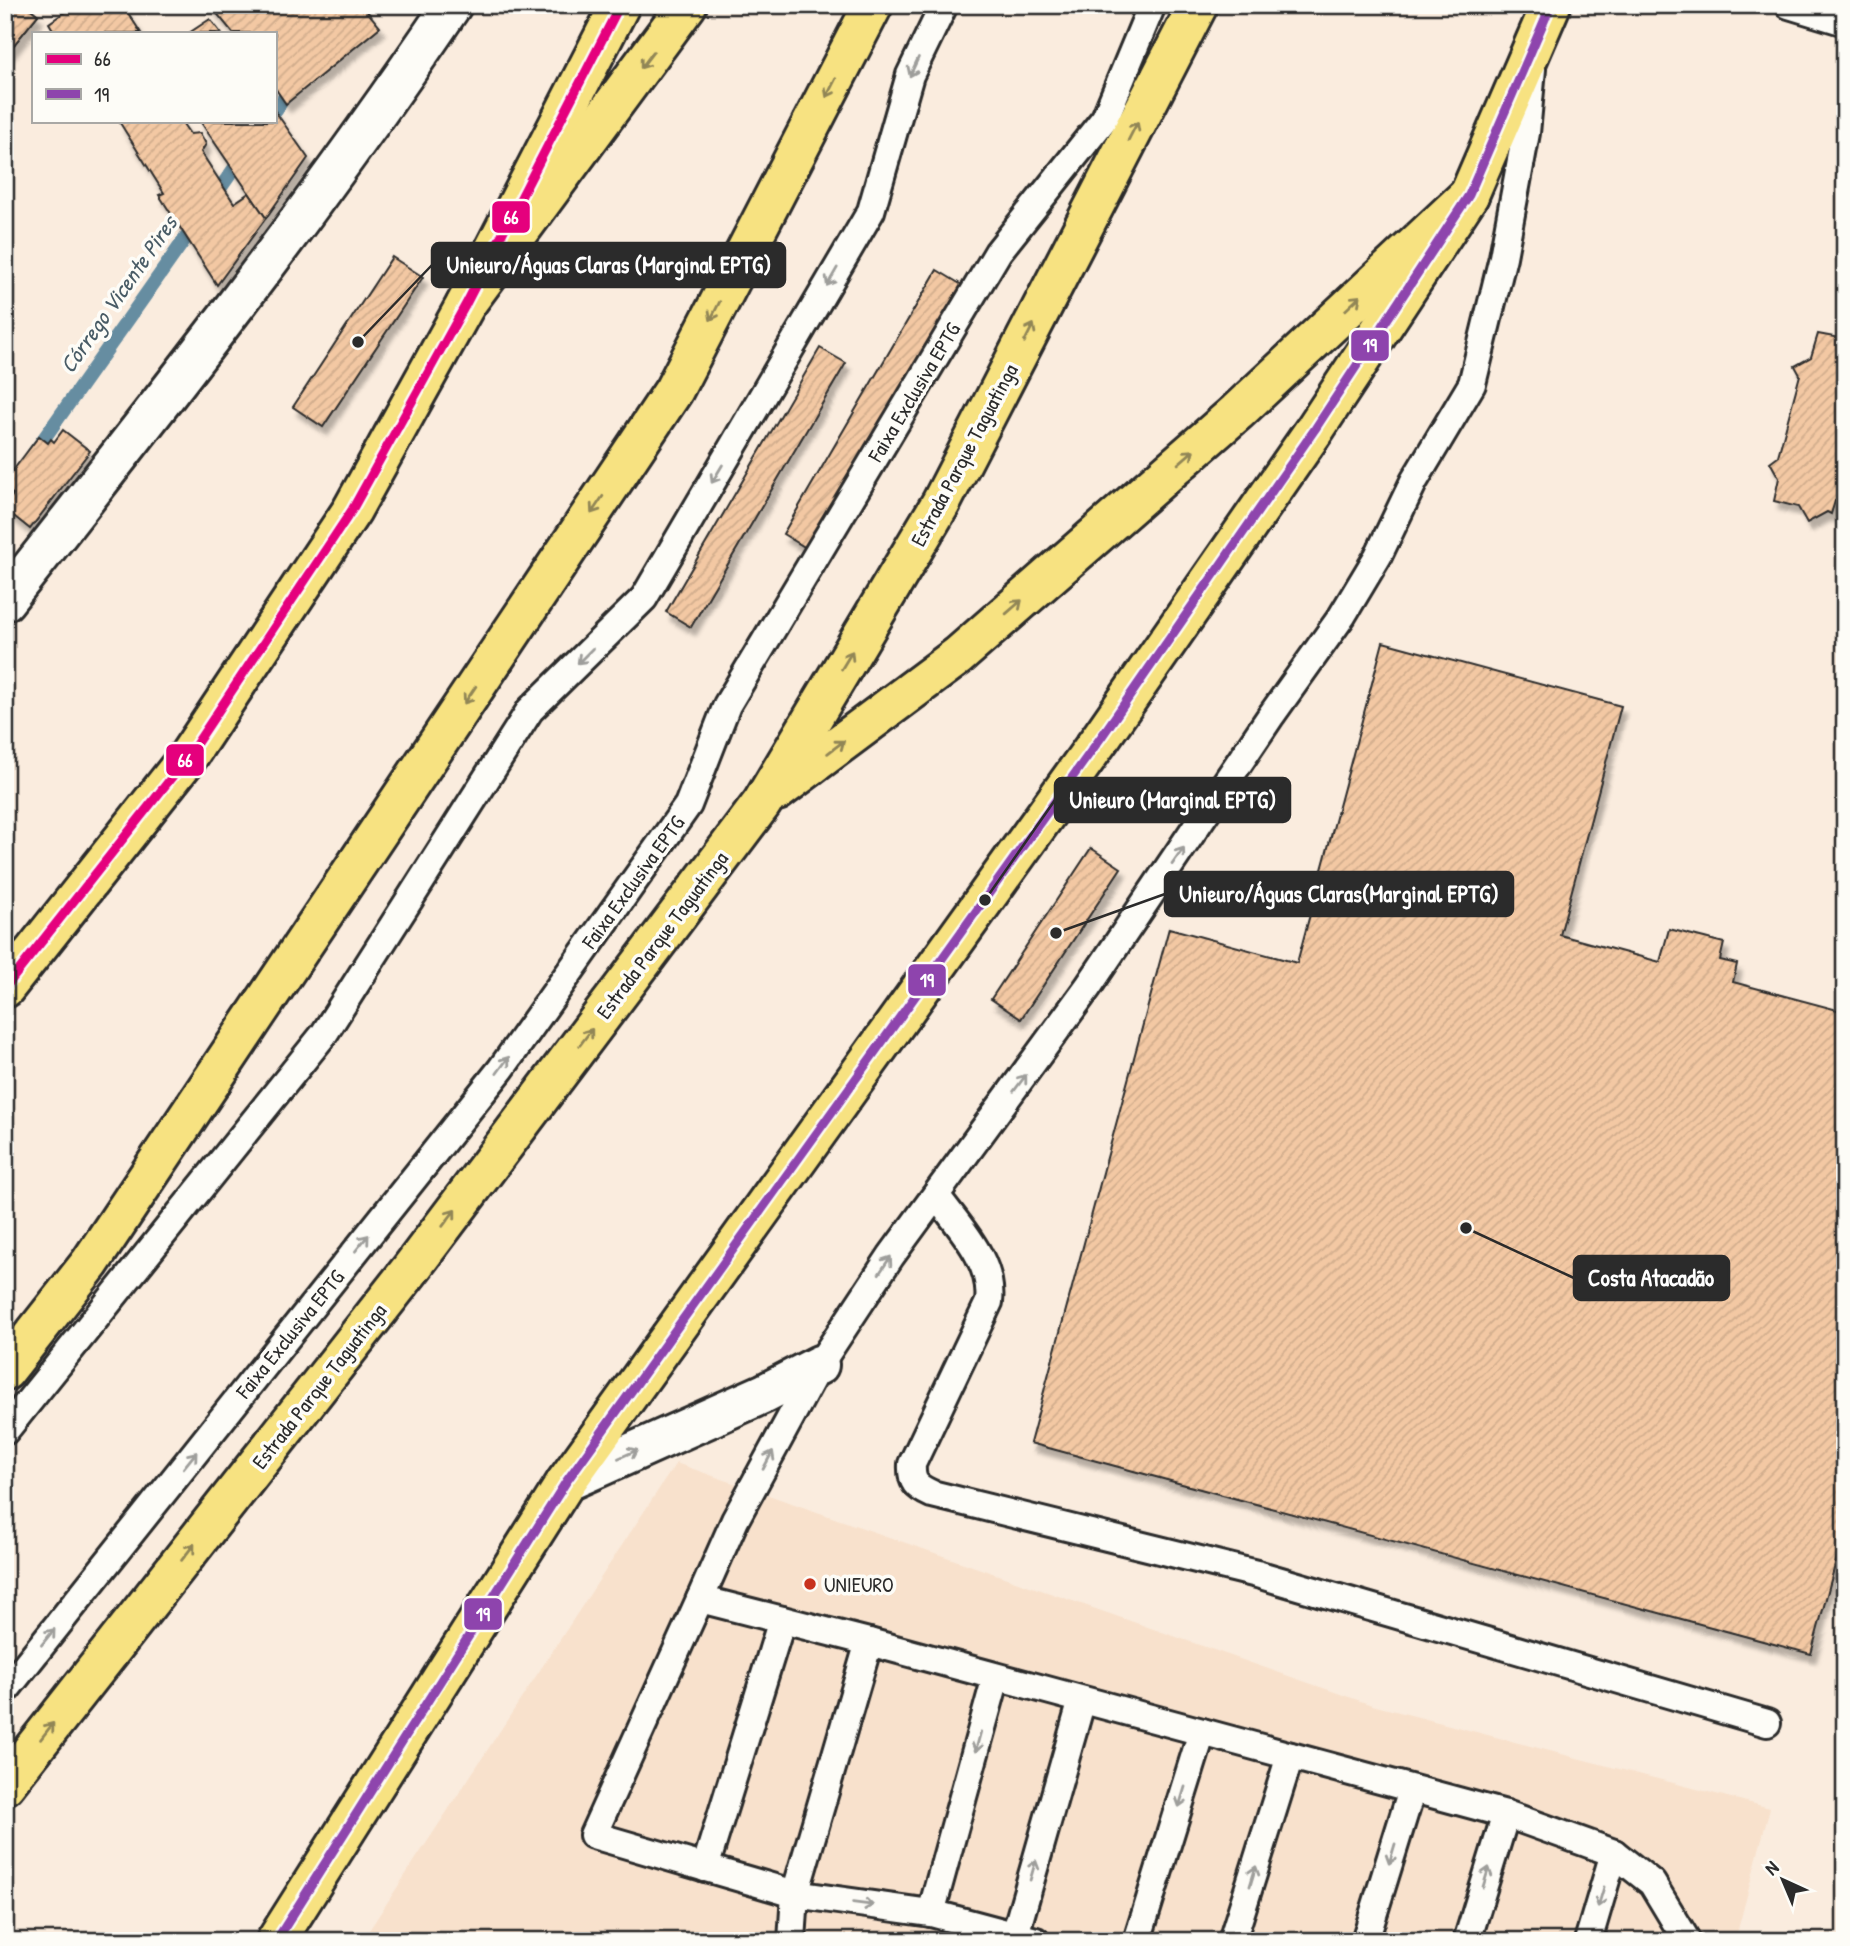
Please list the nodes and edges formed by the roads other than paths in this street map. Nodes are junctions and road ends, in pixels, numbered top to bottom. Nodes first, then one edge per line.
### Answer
1 (452, 5) edge
2 (620, 5) edge
3 (687, 5) edge
4 (873, 5) edge
5 (944, 5) edge
6 (1152, 5) edge
7 (1198, 5) edge
8 (1550, 5) edge
9 (1789, 5) edge
10 (1845, 22) edge
11 (1534, 49) junction
12 (1469, 195) junction
13 (466, 304) junction
14 (5, 601) edge
15 (762, 803) junction
16 (5, 988) edge
17 (936, 1195) junction
18 (819, 1365) junction
19 (5, 1371) edge
20 (5, 1431) edge
21 (566, 1482) junction
22 (700, 1599) junction
23 (782, 1620) junction
24 (869, 1642) junction
25 (996, 1677) junction
26 (5, 1691) edge
27 (1082, 1700) junction
28 (1767, 1723) dead end
29 (1202, 1732) junction
30 (1290, 1755) junction
31 (5, 1785) edge
32 (1412, 1789) junction
33 (1506, 1814) junction
34 (1615, 1853) junction
35 (705, 1868) junction
36 (795, 1894) junction
37 (931, 1913) junction
38 (1025, 1938) edge
39 (1684, 1938) edge
40 (276, 1941) edge
41 (792, 1941) edge
42 (1137, 1941) edge
43 (1232, 1941) edge
44 (1365, 1941) edge
45 (1467, 1941) edge
46 (1588, 1941) edge

1 - 14 street
2 - 13 main road
3 -> 13 main road
4 -> 19 main road
5 -> 20 lane
26 -> 6 lane, Faixa Exclusiva EPTG
15 -> 7 main road, Estrada Parque Taguatinga
8 - 11 main road
9 - 10 lane
11 - 12 main road
17 -> 11 lane
15 -> 12 main road
12 - 21 main road
13 - 16 main road
31 -> 15 main road, Estrada Parque Taguatinga
18 -> 17 lane
17 - 28 lane
21 -> 18 street
22 -> 18 lane
21 - 40 main road
22 - 23 lane
22 - 35 lane
23 - 24 lane
23 - 35 lane
24 - 25 lane
24 - 36 lane
25 - 27 lane
25 -> 37 lane
27 - 29 lane
38 -> 27 lane
29 - 30 lane
29 -> 42 lane
30 - 32 lane
43 -> 30 lane
32 - 33 lane
32 -> 44 lane
33 - 34 lane
45 -> 33 lane
34 - 39 lane
34 -> 46 lane
35 - 36 lane
36 -> 37 lane
36 - 41 lane
37 - 38 lane

